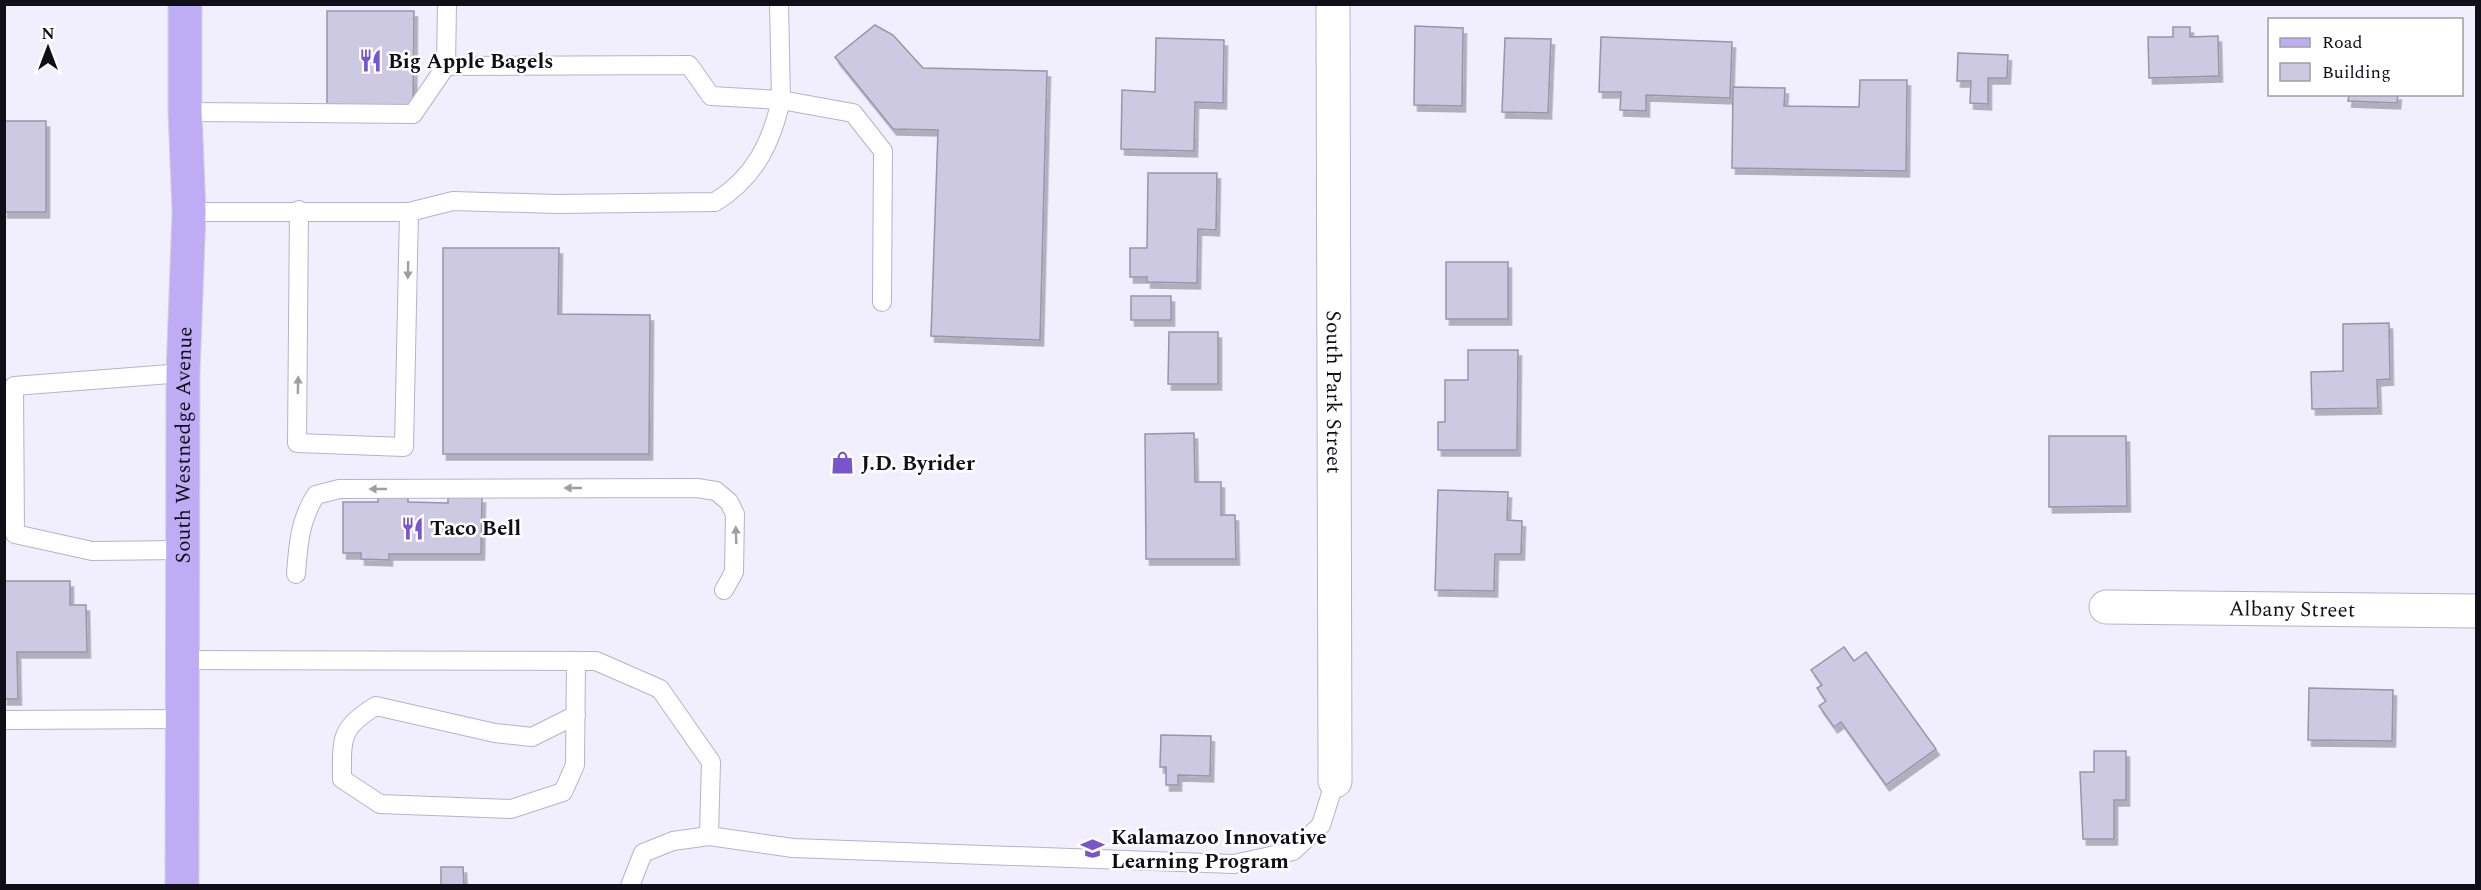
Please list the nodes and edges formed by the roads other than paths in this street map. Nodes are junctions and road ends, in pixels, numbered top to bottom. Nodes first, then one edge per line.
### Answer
1 (185, 4) edge
2 (447, 4) edge
3 (779, 4) edge
4 (1333, 4) edge
5 (446, 66) junction
6 (781, 100) junction
7 (185, 112) junction
8 (299, 210) junction
9 (189, 212) junction
10 (409, 212) junction
11 (882, 302) dead end
12 (183, 373) junction
13 (9, 384) edge
14 (182, 550) junction
15 (296, 574) dead end
16 (724, 590) dead end
17 (2106, 607) dead end
18 (2476, 611) edge
19 (183, 660) junction
20 (576, 661) junction
21 (576, 715) junction
22 (184, 719) junction
23 (4, 720) edge
24 (1335, 781) joint
25 (709, 836) junction
26 (182, 885) edge
27 (630, 885) edge

1 - 7 main road, South Westnedge Avenue
2 - 5 lane
3 - 6 lane
4 - 24 street, South Park Street
5 - 6 lane
5 - 7 lane
6 - 10 lane
6 - 11 lane
7 - 9 main road, South Westnedge Avenue
8 - 9 lane
8 - 10 lane
10 -> 8 lane
9 - 12 main road, South Westnedge Avenue
12 - 13 lane
12 - 14 main road, South Westnedge Avenue
13 - 14 lane
14 - 19 main road, South Westnedge Avenue
16 -> 15 lane
17 - 18 street, Albany Street
19 - 20 lane
19 - 22 main road, South Westnedge Avenue
20 - 21 lane
20 - 25 lane
21 - 21 lane
22 - 23 lane
22 - 26 main road, South Westnedge Avenue
24 - 25 lane
25 - 27 lane

